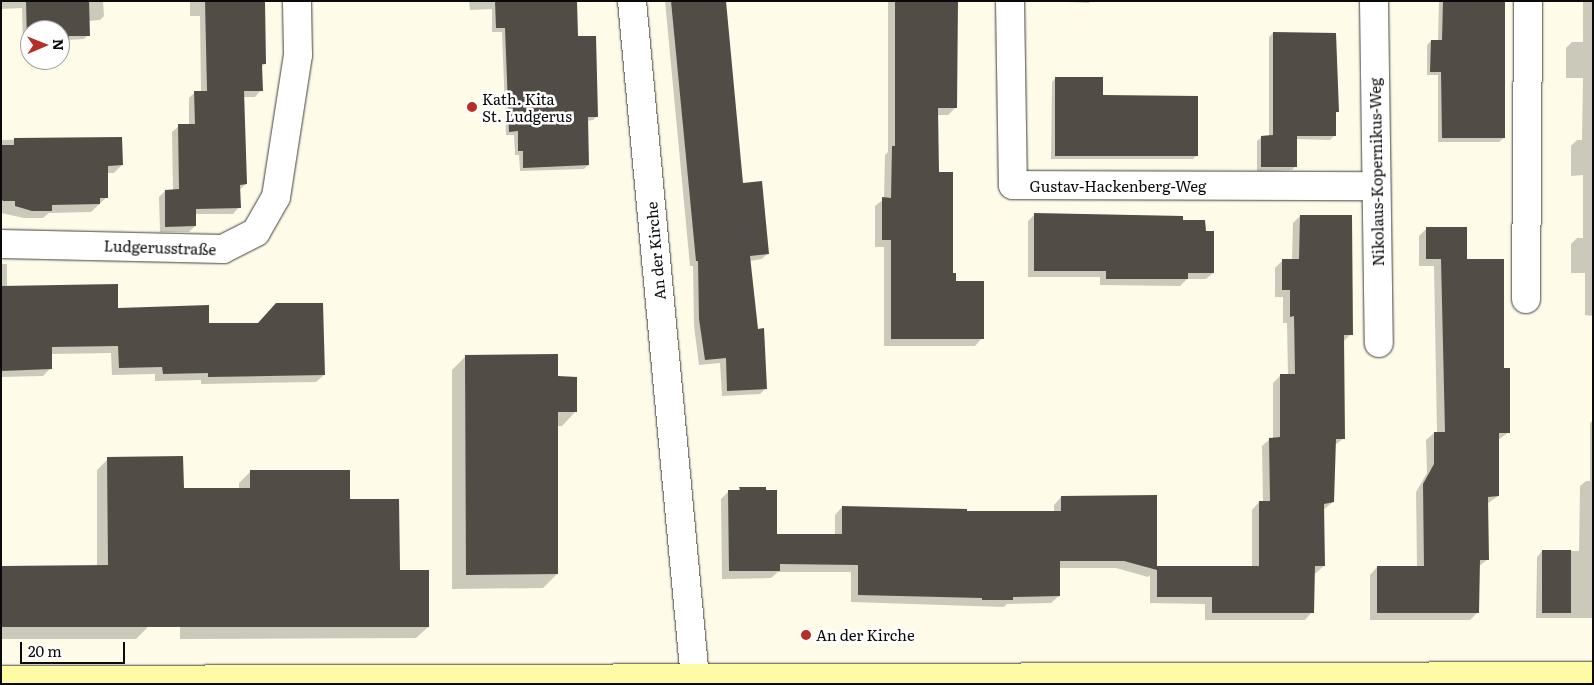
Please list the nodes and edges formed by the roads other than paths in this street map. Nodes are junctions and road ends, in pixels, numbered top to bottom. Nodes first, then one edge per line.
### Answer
1 (297, 1) edge
2 (632, 1) edge
3 (1010, 1) edge
4 (1374, 1) edge
5 (1528, 1) edge
6 (1376, 186) junction
7 (1, 244) edge
8 (1526, 299) dead end
9 (1379, 343) dead end
10 (1593, 676) edge
11 (695, 679) junction
12 (1, 680) edge

1 - 7 street, Ludgerusstraße
2 - 11 street, An der Kirche
3 - 6 street, Gustav-Hackenberg-Weg
4 - 6 street, Nikolaus-Kopernikus-Weg
5 - 8 street
6 - 9 street, Nikolaus-Kopernikus-Weg
10 - 11 street
11 - 12 street

